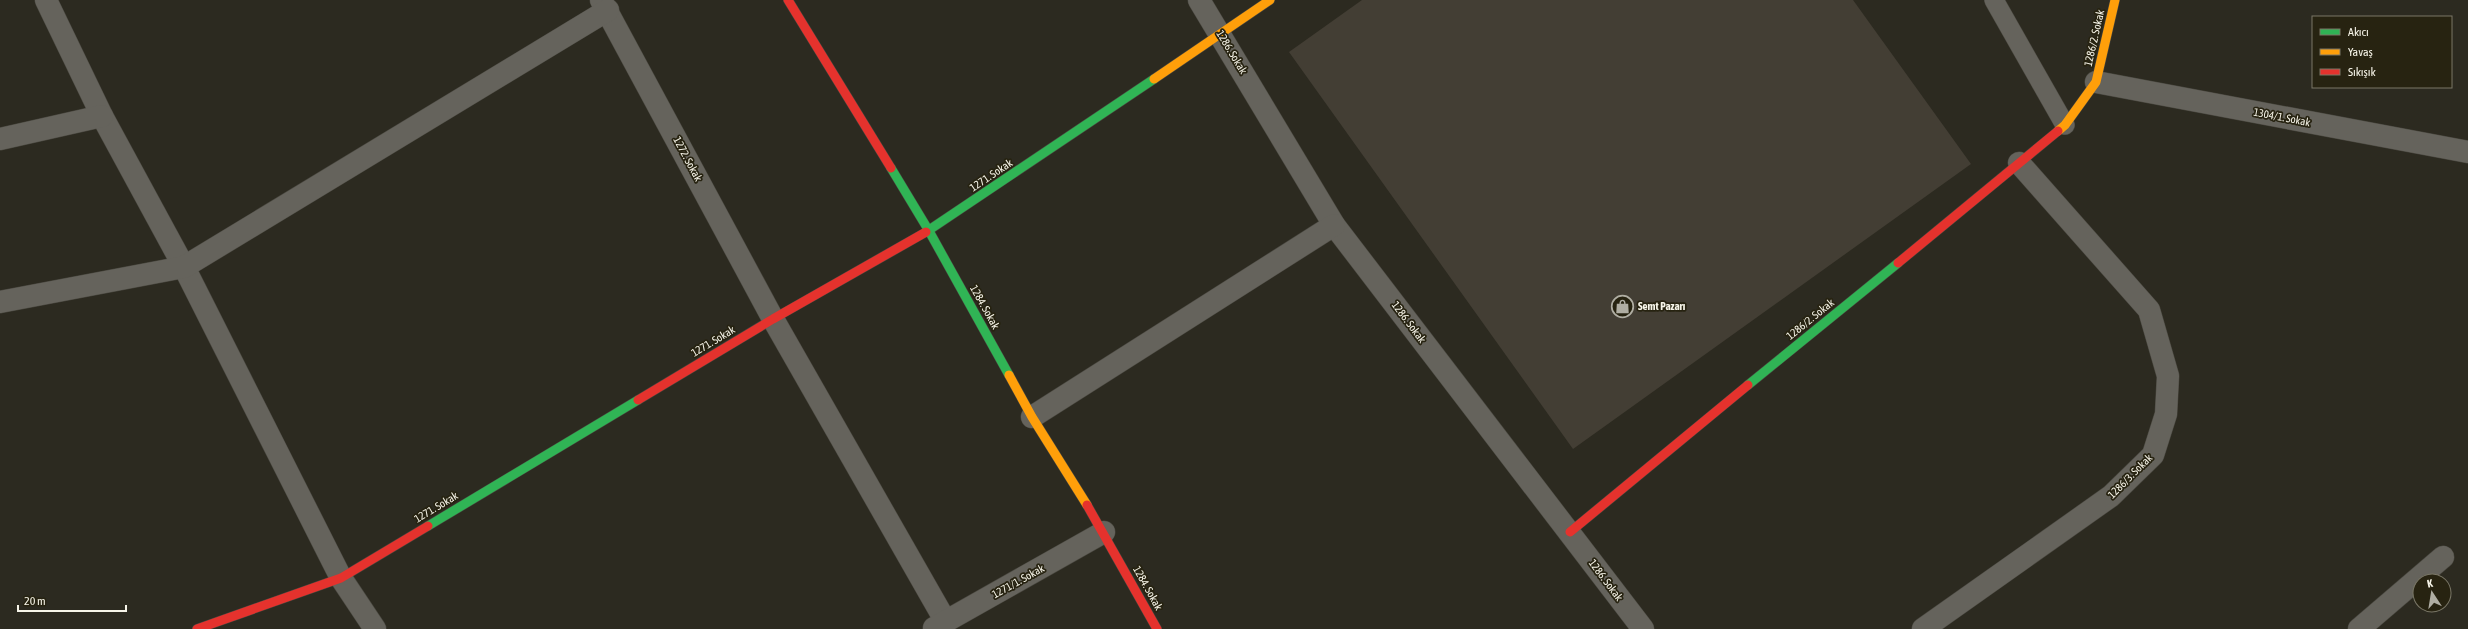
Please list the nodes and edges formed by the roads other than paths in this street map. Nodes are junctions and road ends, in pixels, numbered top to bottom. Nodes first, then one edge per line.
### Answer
1 (46, 0) edge
2 (788, 0) edge
3 (1199, 0) edge
4 (1270, 0) edge
5 (1994, 0) edge
6 (2115, 0) edge
7 (605, 5) edge
8 (1221, 34) junction
9 (2096, 82) junction
10 (102, 116) junction
11 (2065, 125) junction
12 (0, 139) edge
13 (2468, 152) edge
14 (2019, 163) junction
15 (1334, 225) junction
16 (929, 231) junction
17 (184, 267) junction
18 (0, 302) edge
19 (773, 319) junction
20 (1032, 417) junction
21 (1104, 532) junction
22 (1570, 532) junction
23 (2443, 557) dead end
24 (341, 578) junction
25 (939, 625) edge
26 (197, 629) edge
27 (375, 629) edge
28 (1157, 629) edge
29 (1643, 629) edge
30 (1923, 629) edge
31 (2359, 629) edge

1 - 10 street
2 - 16 street, 1284. Sokak
3 - 8 street, 1286. Sokak
4 - 8 street, 1271. Sokak
5 - 11 lane
6 - 9 street, 1286/2. Sokak
7 - 17 street
7 - 19 street, 1272. Sokak
8 - 15 street, 1286. Sokak
8 - 16 street, 1271. Sokak
9 - 11 street, 1286/2. Sokak
9 - 13 street, 1304/1. Sokak
10 - 12 street
10 - 17 street
11 - 14 street, 1286/2. Sokak
14 - 22 street, 1286/2. Sokak
14 - 30 street, 1286/3. Sokak
15 - 20 street
15 - 22 street, 1286. Sokak
16 - 19 street, 1271. Sokak
16 - 20 street, 1284. Sokak
17 - 18 street
17 - 24 street
19 - 24 street, 1271. Sokak
19 - 25 street, 1272. Sokak
20 - 21 street, 1284. Sokak
21 - 25 street, 1271/1. Sokak
21 - 28 street, 1284. Sokak
22 - 29 street, 1286. Sokak
23 - 31 street
24 - 26 street, 1271. Sokak
24 - 27 street

